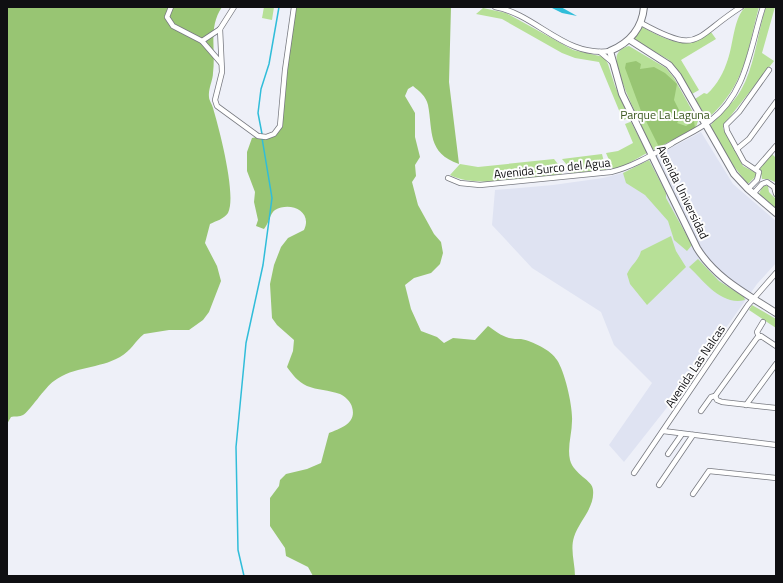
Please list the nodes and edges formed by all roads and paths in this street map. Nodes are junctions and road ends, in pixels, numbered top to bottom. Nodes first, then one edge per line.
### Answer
1 (171, 7) edge
2 (234, 7) edge
3 (294, 7) edge
4 (495, 7) edge
5 (644, 7) edge
6 (741, 7) edge
7 (762, 7) edge
8 (641, 23) junction
9 (220, 29) junction
10 (630, 40) junction
11 (202, 41) junction
12 (619, 47) junction
13 (598, 51) junction
14 (610, 51) junction
15 (612, 62) junction
16 (221, 63) junction
17 (769, 70) dead end
18 (776, 102) edge
19 (705, 124) junction
20 (776, 146) edge
21 (737, 148) junction
22 (652, 154) junction
23 (756, 168) junction
24 (448, 178) dead end
25 (775, 187) edge
26 (750, 191) junction
27 (776, 194) edge
28 (776, 213) edge
29 (776, 273) edge
30 (753, 298) junction
31 (776, 313) edge
32 (763, 322) dead end
33 (759, 337) junction
34 (776, 346) edge
35 (776, 364) edge
36 (715, 396) junction
37 (746, 405) junction
38 (776, 408) edge
39 (701, 411) dead end
40 (664, 430) junction
41 (682, 434) junction
42 (693, 435) junction
43 (776, 445) edge
44 (668, 454) dead end
45 (634, 473) dead end
46 (776, 478) edge
47 (659, 485) dead end
48 (693, 494) dead end

1 - 11 street
2 - 9 street
3 - 16 street
4 - 13 street
5 - 8 street
6 - 8 street
7 - 19 street, Avenida Surco del Agua
8 - 10 street
9 - 11 street
9 - 16 street
10 - 12 street
10 - 19 street
11 - 16 street
12 - 14 street
12 - 15 street
13 - 14 street
13 - 15 street
14 - 15 street, Avenida Universidad
15 - 22 street, Avenida Universidad
17 - 21 street
18 - 21 street
19 - 22 street, Avenida Surco del Agua
19 - 26 street
20 - 23 street
21 - 23 street
22 - 24 street, Avenida Surco del Agua
22 - 30 street, Avenida Universidad
23 - 26 street
25 - 26 street
25 - 27 street
26 - 28 street
29 - 30 street, Avenida Las Nalcas
30 - 31 street, Avenida Universidad
30 - 40 street, Avenida Las Nalcas
32 - 33 street
33 - 34 street
33 - 36 street
35 - 37 street
36 - 37 street
36 - 39 street
37 - 38 street
40 - 41 street
40 - 45 street, Avenida Las Nalcas
41 - 42 street
41 - 44 street
42 - 43 street
42 - 47 street
46 - 48 street

